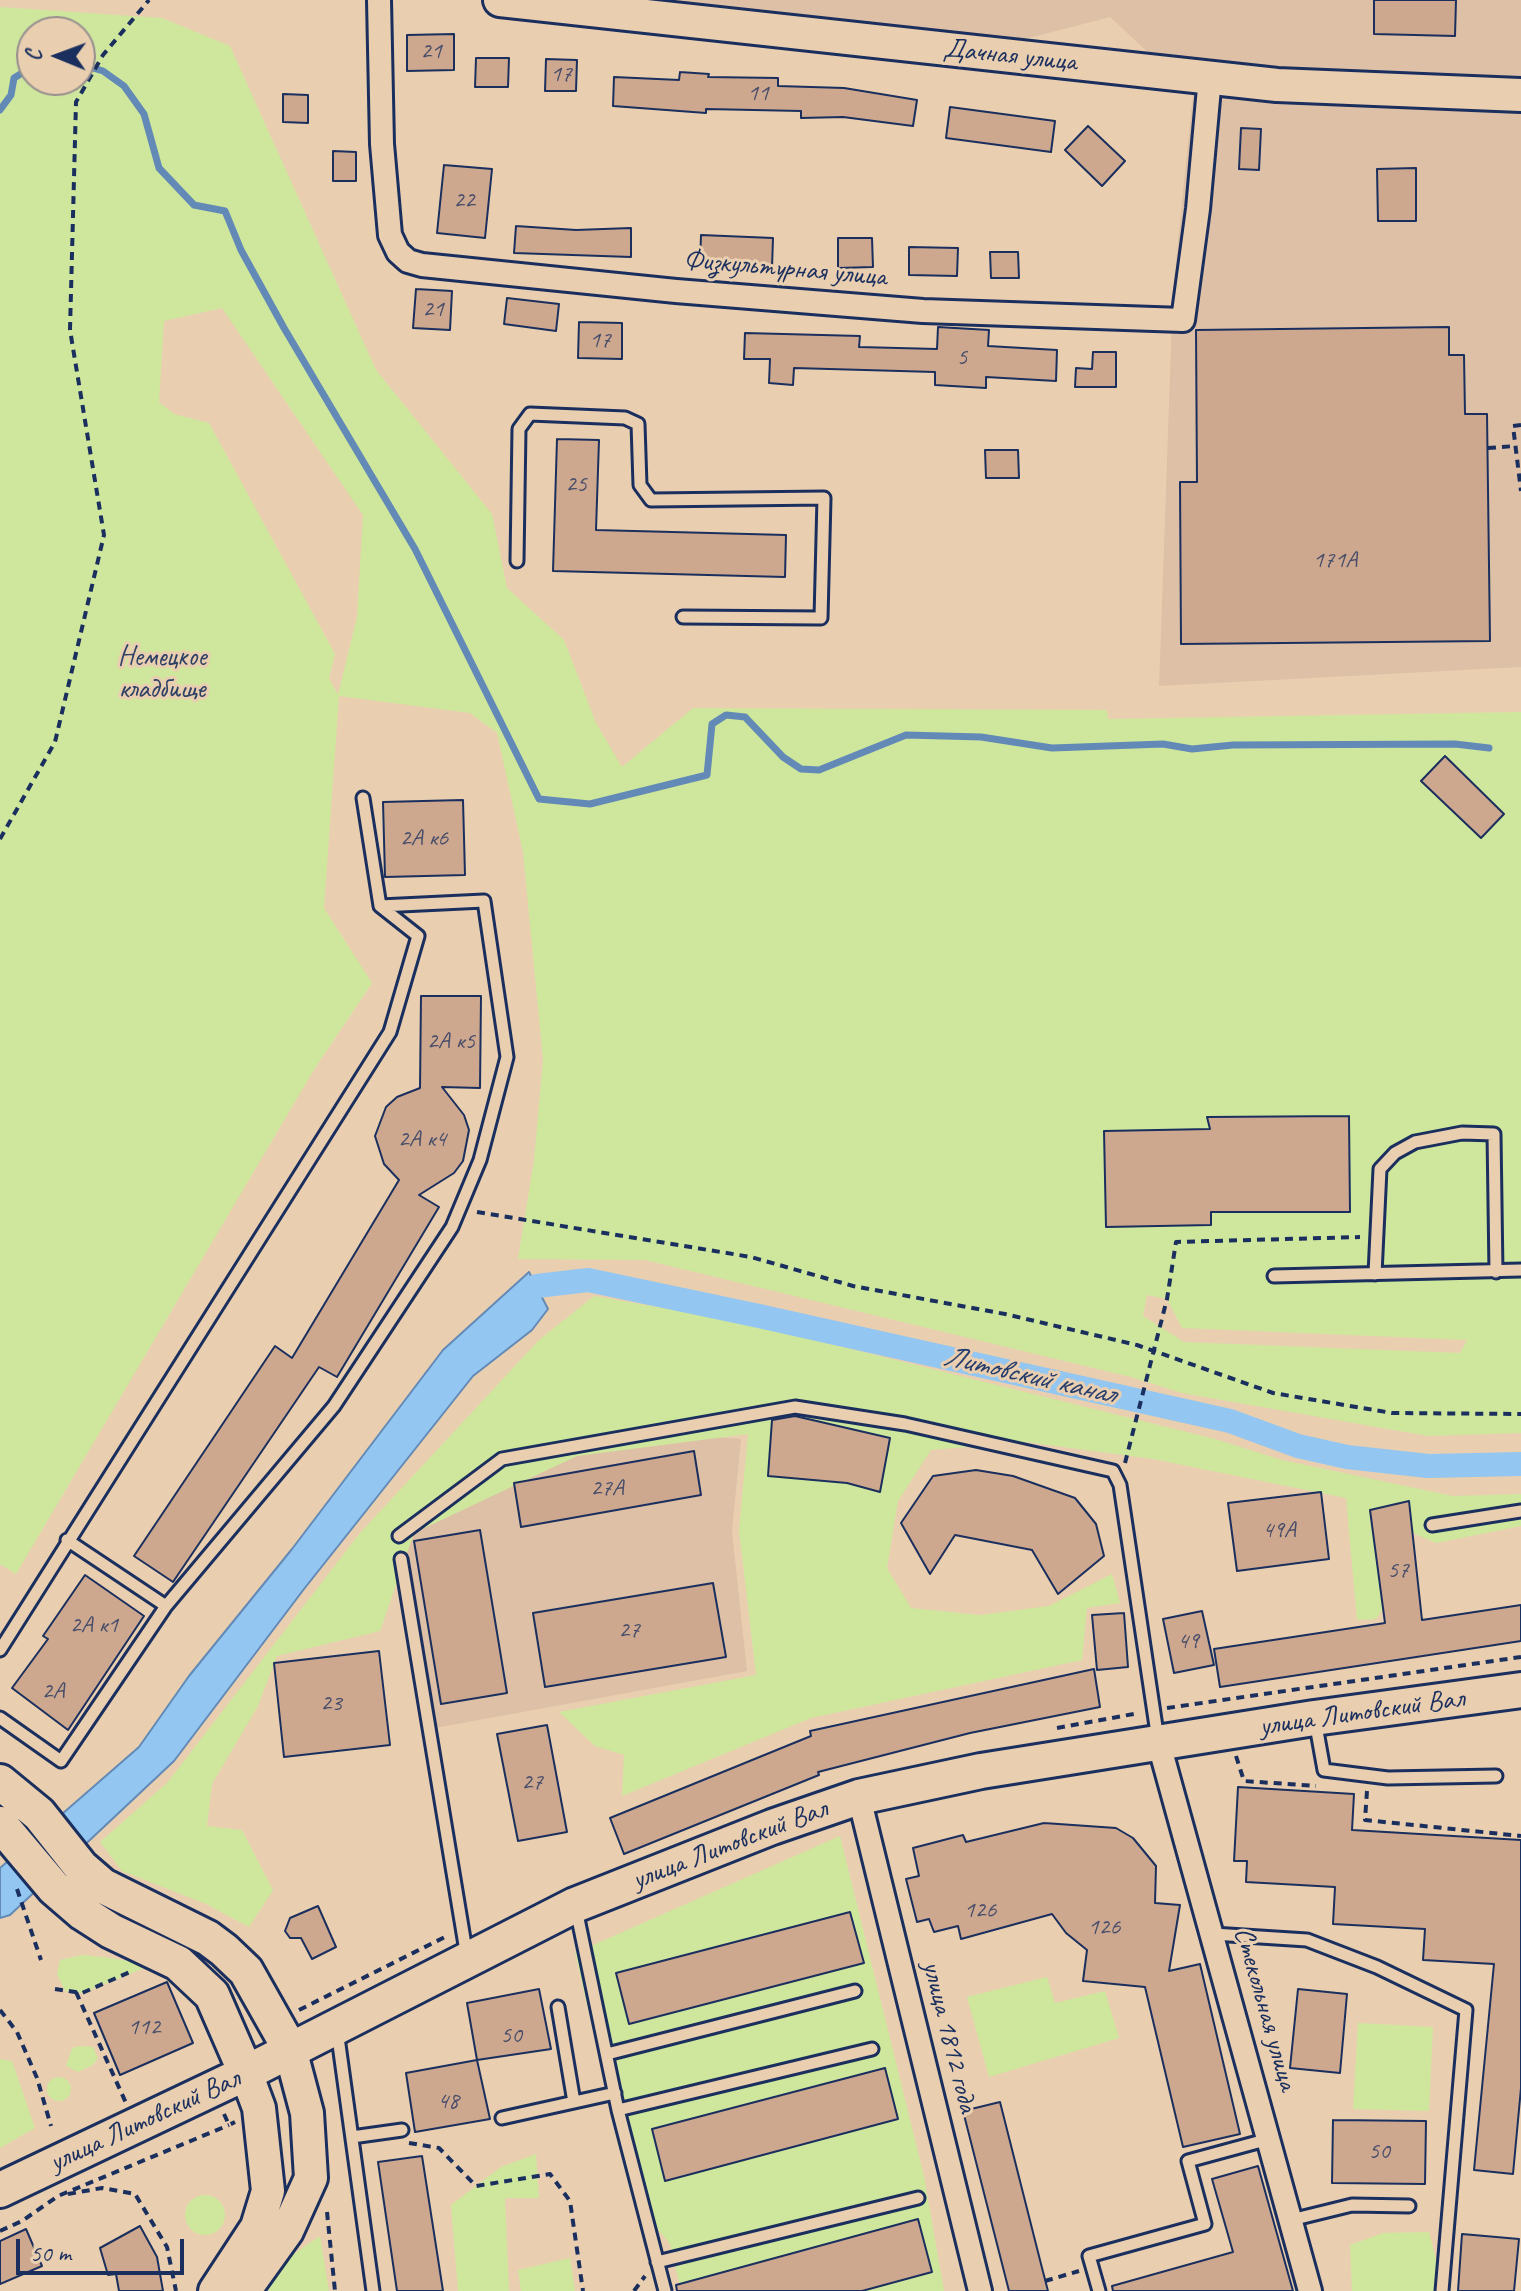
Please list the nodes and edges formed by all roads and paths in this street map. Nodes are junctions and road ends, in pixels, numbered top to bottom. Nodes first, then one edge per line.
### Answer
1 (149, 0) edge
2 (379, 0) edge
3 (500, 0) edge
4 (1210, 77) junction
5 (1521, 95) edge
6 (1521, 425) edge
7 (1515, 446) junction
8 (1488, 448) dead end
9 (1518, 465) edge
10 (1521, 491) edge
11 (517, 561) dead end
12 (683, 617) dead end
13 (363, 798) dead end
14 (0, 839) edge
15 (380, 906) junction
16 (470, 1210) dead end
17 (1365, 1237) dead end
18 (1521, 1270) edge
19 (1496, 1272) junction
20 (1375, 1274) junction
21 (1274, 1276) dead end
22 (1153, 1352) junction
23 (1521, 1414) edge
24 (1120, 1485) junction
25 (1521, 1511) edge
26 (1432, 1525) dead end
27 (399, 1536) dead end
28 (67, 1540) junction
29 (401, 1559) dead end
30 (166, 1606) junction
31 (0, 1650) edge
32 (1521, 1690) edge
33 (1314, 1718) junction
34 (1, 1723) edge
35 (1159, 1744) junction
36 (1249, 1751) dead end
37 (1496, 1776) dead end
38 (0, 1782) edge
39 (1321, 1786) dead end
40 (1367, 1789) dead end
41 (859, 1797) junction
42 (18, 1825) edge
43 (1521, 1836) edge
44 (575, 1905) junction
45 (26, 1913) dead end
46 (1213, 1934) junction
47 (467, 1957) junction
48 (41, 1960) dead end
49 (136, 1969) dead end
50 (55, 1989) dead end
51 (855, 1991) dead end
52 (76, 1992) junction
53 (558, 2007) dead end
54 (0, 2010) edge
55 (336, 2024) junction
56 (290, 2049) junction
57 (872, 2049) dead end
58 (607, 2054) junction
59 (246, 2073) junction
60 (213, 2088) junction
61 (615, 2093) junction
62 (574, 2102) junction
63 (127, 2105) dead end
64 (259, 2108) junction
65 (618, 2110) junction
66 (502, 2118) dead end
67 (229, 2125) junction
68 (51, 2126) dead end
69 (402, 2130) dead end
70 (381, 2133) junction
71 (352, 2137) junction
72 (1269, 2139) junction
73 (0, 2190) edge
74 (58, 2196) junction
75 (918, 2198) dead end
76 (1409, 2206) dead end
77 (1291, 2220) junction
78 (0, 2231) edge
79 (657, 2262) junction
80 (1092, 2267) junction
81 (1045, 2281) dead end
82 (176, 2291) edge
83 (215, 2291) edge
84 (244, 2291) edge
85 (373, 2291) edge
86 (583, 2291) edge
87 (665, 2291) edge
88 (980, 2291) edge
89 (1099, 2291) edge
90 (1310, 2291) edge
91 (1442, 2291) edge

1 - 14 path
2 - 4 street, Физкультурная улица
3 - 4 street, Дачная улица
4 - 5 street, Дачная улица
6 - 7 path
7 - 8 path
7 - 9 path
9 - 10 path
11 - 12 lane
13 - 15 lane
15 - 28 lane
15 - 30 lane
16 - 22 path
17 - 22 path
18 - 19 lane
19 - 20 lane
19 - 20 lane
20 - 21 lane
22 - 23 path
22 - 24 path
24 - 27 lane
24 - 35 lane
25 - 26 lane
28 - 30 lane
28 - 31 lane
29 - 47 lane
30 - 34 lane
32 - 33 main road, улица Литовский Вал
33 - 35 main road, улица Литовский Вал
33 - 37 lane
35 - 41 main road, улица Литовский Вал
35 - 46 street, Стекольная улица
36 - 39 path
38 - 42 main road
40 - 43 path
41 - 44 main road, улица Литовский Вал
41 - 88 street, улица 1812 года
42 - 56 main road
42 - 59 main road
44 - 47 main road, улица Литовский Вал
44 - 58 lane
45 - 48 path
46 - 72 street, Стекольная улица
46 - 91 lane
47 - 55 main road, улица Литовский Вал
49 - 52 path
50 - 52 path
51 - 58 lane
52 - 63 path
53 - 62 lane
54 - 68 path
55 - 56 main road, улица Литовский Вал
55 - 71 lane
56 - 59 main road, улица Литовский Вал
56 - 84 street
57 - 65 lane
58 - 61 lane
59 - 60 main road, улица Литовский Вал
59 - 64 street
60 - 67 path
60 - 73 main road, улица Литовский Вал
61 - 62 lane
61 - 65 lane
62 - 66 lane
64 - 67 path
64 - 83 street
65 - 79 lane
67 - 74 path
69 - 70 lane
70 - 71 lane
70 - 86 path
71 - 85 lane
72 - 77 street, Стекольная улица
72 - 80 lane
74 - 78 path
74 - 82 path
75 - 79 lane
76 - 77 lane
77 - 90 street, Стекольная улица
79 - 87 lane
80 - 81 path
80 - 89 lane

